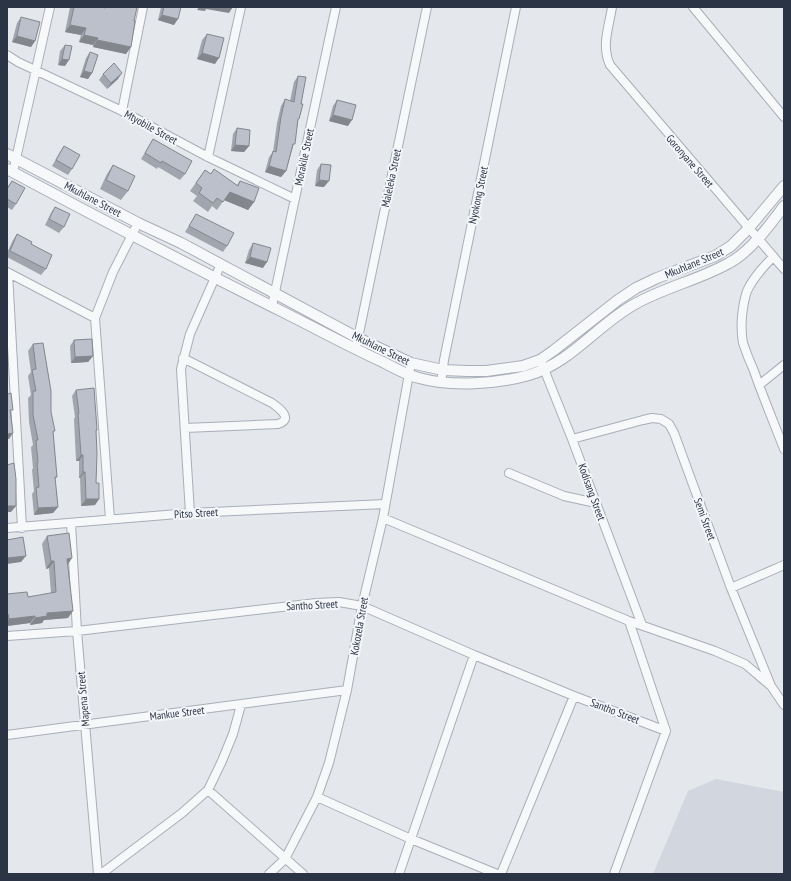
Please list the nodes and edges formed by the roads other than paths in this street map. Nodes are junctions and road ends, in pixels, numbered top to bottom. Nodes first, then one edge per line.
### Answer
1 (50, 7) edge
2 (143, 7) edge
3 (241, 7) edge
4 (336, 7) edge
5 (427, 7) edge
6 (516, 7) edge
7 (612, 7) edge
8 (693, 7) edge
9 (7, 55) edge
10 (36, 71) junction
11 (122, 110) junction
12 (784, 117) edge
13 (11, 156) edge
14 (208, 157) junction
15 (10, 170) edge
16 (784, 186) edge
17 (295, 199) junction
18 (784, 206) edge
19 (138, 223) junction
20 (748, 229) junction
21 (132, 234) junction
22 (758, 238) junction
23 (773, 256) junction
24 (221, 264) junction
25 (784, 269) edge
26 (8, 272) edge
27 (214, 277) junction
28 (275, 294) junction
29 (272, 306) junction
30 (95, 318) junction
31 (358, 338) junction
32 (354, 349) junction
33 (183, 358) junction
34 (540, 360) junction
35 (411, 363) junction
36 (784, 365) edge
37 (443, 370) junction
38 (545, 370) junction
39 (409, 374) junction
40 (441, 382) junction
41 (759, 385) junction
42 (185, 428) junction
43 (572, 439) junction
44 (784, 449) edge
45 (509, 473) dead end
46 (596, 503) junction
47 (385, 504) junction
48 (190, 513) junction
49 (382, 518) junction
50 (110, 519) junction
51 (71, 523) junction
52 (7, 528) edge
53 (22, 528) junction
54 (784, 565) edge
55 (731, 588) junction
56 (362, 606) junction
57 (629, 621) junction
58 (642, 625) junction
59 (77, 631) junction
60 (7, 636) edge
61 (474, 655) junction
62 (771, 686) junction
63 (348, 690) junction
64 (574, 696) junction
65 (241, 705) junction
66 (784, 705) edge
67 (86, 724) junction
68 (666, 731) junction
69 (7, 735) edge
70 (208, 790) junction
71 (317, 797) junction
72 (411, 839) junction
73 (285, 859) junction
74 (100, 874) edge
75 (269, 874) edge
76 (303, 874) edge
77 (399, 874) edge
78 (497, 874) edge
79 (501, 874) edge
80 (614, 874) edge

1 - 10 street
2 - 11 street
3 - 14 street
4 - 17 street, Morakile Street
5 - 31 street, Maleleka Street
6 - 37 street, Nyokong Street
7 - 20 street, Goronyane Street
8 - 12 street
9 - 10 street, Mtyobile Street
10 - 11 street, Mtyobile Street
10 - 13 street
11 - 14 street, Mtyobile Street
13 - 15 street
13 - 19 street, Mkuhlane Street
14 - 17 street, Mtyobile Street
15 - 21 street, Mkuhlane Street
16 - 20 street, Mkuhlane Street
17 - 28 street, Morakile Street
18 - 22 street, Mkuhlane Street
19 - 21 street
19 - 24 street, Mkuhlane Street
20 - 22 street, Goronyane Street
20 - 34 street, Mkuhlane Street
21 - 27 street, Mkuhlane Street
21 - 30 street
22 - 23 street, Goronyane Street
22 - 38 street, Mkuhlane Street
23 - 25 street, Goronyane Street
23 - 41 street
24 - 27 street
24 - 28 street, Mkuhlane Street
26 - 30 street
26 - 53 street
27 - 29 street, Mkuhlane Street
27 - 33 street
28 - 29 street, Morakile Street
28 - 31 street, Mkuhlane Street
29 - 32 street, Mkuhlane Street
30 - 50 street
31 - 32 street, Maleleka Street
31 - 35 street, Mkuhlane Street
32 - 39 street, Mkuhlane Street
33 - 42 street
33 - 42 street
34 - 37 street, Mkuhlane Street
34 - 38 street, Kodisang Street
35 - 37 street, Mkuhlane Street
35 - 39 street, Kokozela Street
36 - 41 street
37 - 40 street, Nyokong Street
38 - 40 street, Mkuhlane Street
38 - 43 street, Kodisang Street
39 - 40 street, Mkuhlane Street
39 - 47 street, Kokozela Street
41 - 44 street
42 - 48 street
43 - 46 street, Kodisang Street
43 - 55 street, Semi Street
45 - 46 street
46 - 58 street, Kodisang Street
47 - 48 street, Pitso Street
47 - 49 street, Kokozela Street
48 - 50 street, Pitso Street
49 - 56 street, Kokozela Street
49 - 57 street
50 - 51 street, Pitso Street
51 - 53 street, Pitso Street
51 - 59 street, Mapena Street
52 - 53 street, Pitso Street
54 - 55 street
55 - 62 street, Semi Street
56 - 59 street, Santho Street
56 - 61 street, Santho Street
56 - 63 street, Kokozela Street
57 - 58 street
57 - 68 street
58 - 62 street
59 - 60 street, Santho Street
59 - 67 street, Mapena Street
61 - 64 street, Santho Street
61 - 72 street
62 - 66 street, Semi Street
63 - 65 street, Mankue Street
63 - 71 street, Kokozela Street
64 - 68 street, Santho Street
64 - 79 street
65 - 67 street, Mankue Street
65 - 70 street
67 - 69 street, Mankue Street
67 - 74 street, Mapena Street
68 - 80 street
70 - 73 street
70 - 74 street
71 - 72 street
71 - 73 street, Kokozela Street
72 - 77 street
72 - 78 street
73 - 75 street, Kokozela Street
73 - 76 street

